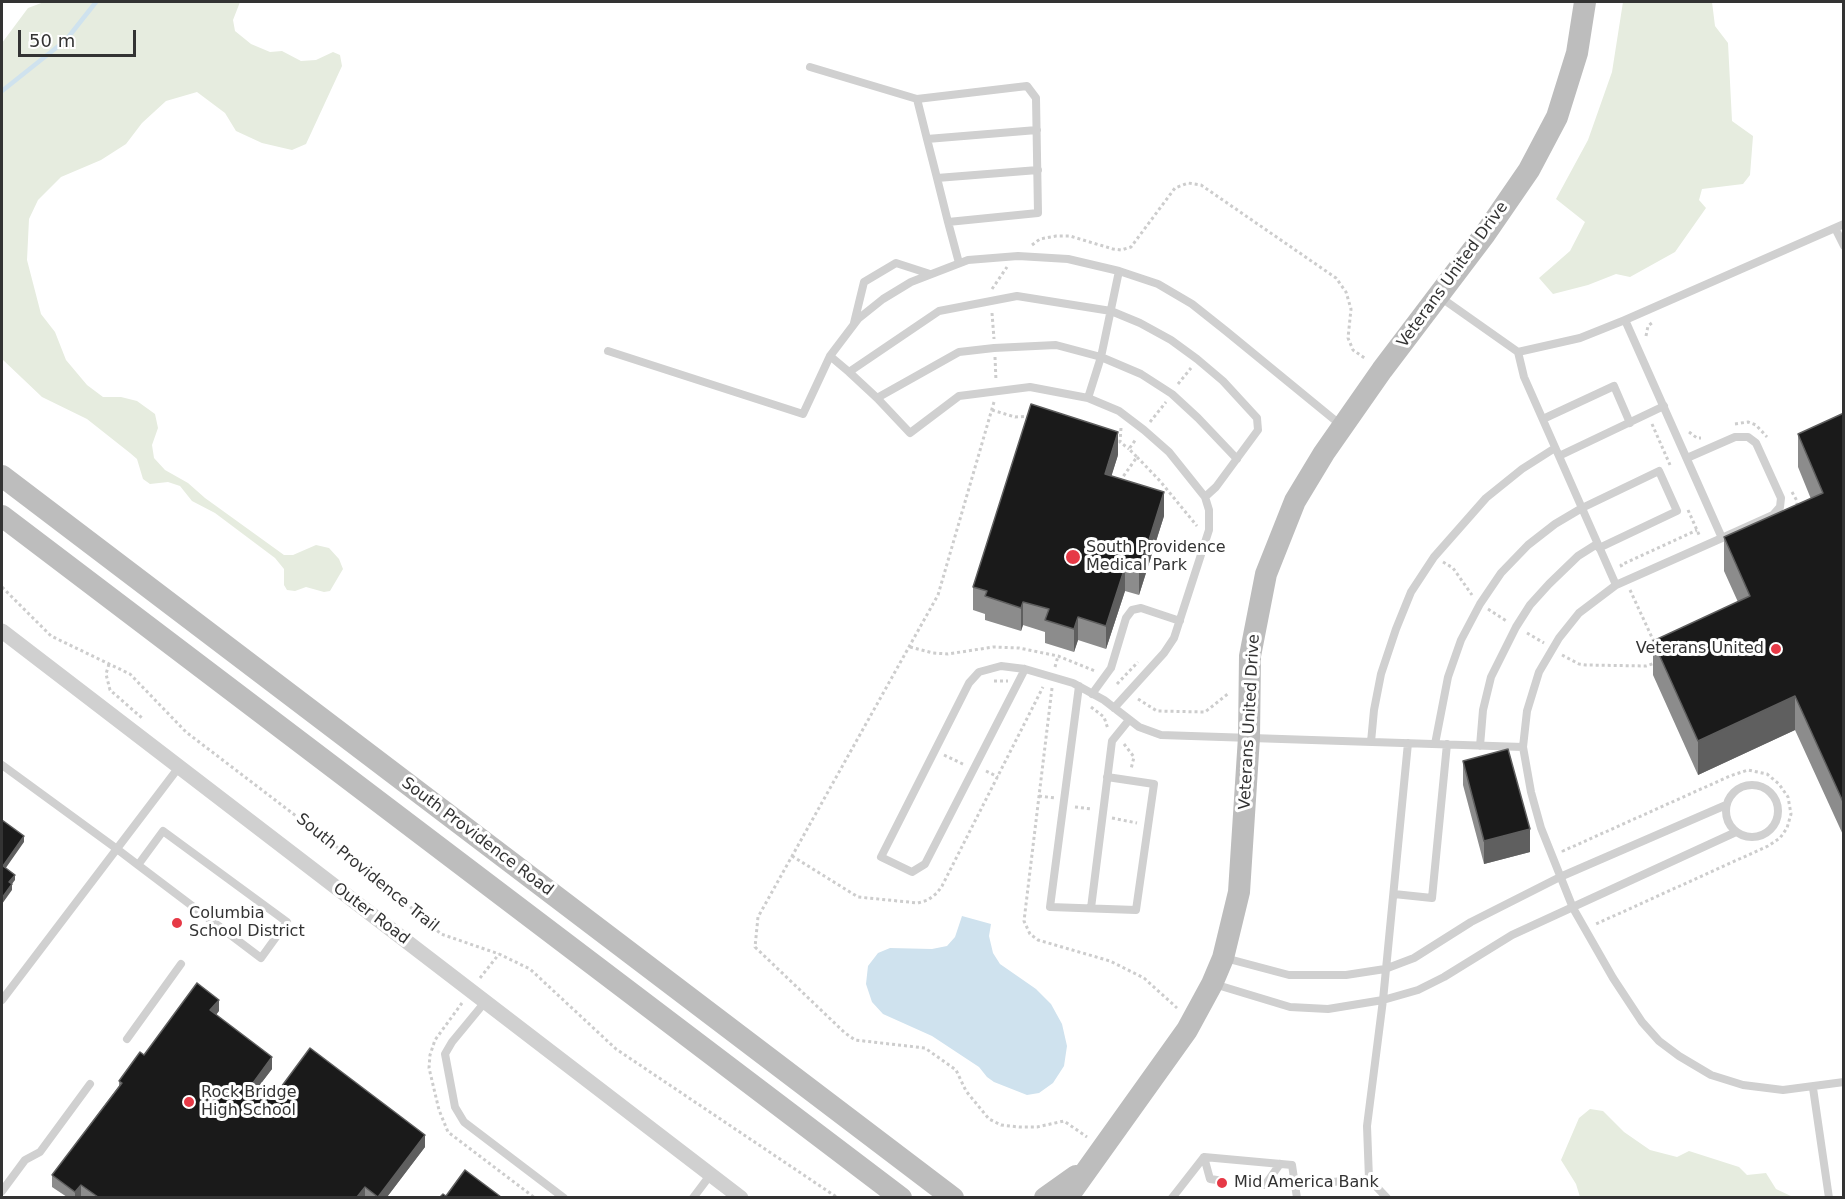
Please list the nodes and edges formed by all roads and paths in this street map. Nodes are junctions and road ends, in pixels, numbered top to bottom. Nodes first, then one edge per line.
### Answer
1 (1585, 2) edge
2 (810, 67) dead end
3 (916, 99) junction
4 (1037, 130) junction
5 (927, 139) junction
6 (1038, 170) junction
7 (937, 178) junction
8 (948, 222) junction
9 (1844, 224) edge
10 (1835, 228) junction
11 (1844, 246) edge
12 (1018, 256) junction
13 (959, 263) junction
14 (1119, 271) junction
15 (930, 274) junction
16 (1438, 296) junction
17 (990, 303) junction
18 (1111, 311) junction
19 (1625, 320) junction
20 (1654, 321) dead end
21 (853, 325) junction
22 (1646, 339) dead end
23 (994, 348) junction
24 (608, 351) dead end
25 (1518, 352) junction
26 (830, 356) junction
27 (1101, 357) junction
28 (1382, 370) junction
29 (849, 372) junction
30 (996, 391) junction
31 (877, 398) junction
32 (1088, 398) junction
33 (1664, 406) junction
34 (992, 411) junction
35 (1033, 416) edge
36 (1543, 419) junction
37 (1113, 423) dead end
38 (1630, 423) junction
39 (1735, 424) dead end
40 (1343, 427) junction
41 (1685, 427) dead end
42 (1704, 438) dead end
43 (1769, 442) dead end
44 (1129, 448) dead end
45 (1557, 452) junction
46 (1137, 457) dead end
47 (1687, 458) junction
48 (1237, 459) junction
49 (2, 476) edge
50 (1792, 491) dead end
51 (1205, 496) junction
52 (1582, 508) junction
53 (1797, 512) edge
54 (2, 516) edge
55 (1198, 527) dead end
56 (1697, 530) dead end
57 (1722, 538) junction
58 (1598, 546) junction
59 (1434, 557) junction
60 (1626, 580) junction
61 (1616, 585) junction
62 (2, 587) edge
63 (1636, 589) dead end
64 (1630, 591) junction
65 (1622, 595) dead end
66 (1480, 604) junction
67 (1180, 621) junction
68 (1516, 627) junction
69 (2, 631) edge
70 (1553, 648) junction
71 (1566, 649) dead end
72 (1659, 651) edge
73 (1144, 655) dead end
74 (1562, 655) junction
75 (1663, 661) edge
76 (1556, 664) dead end
77 (1025, 669) junction
78 (1053, 676) junction
79 (1117, 684) dead end
80 (1078, 686) junction
81 (1052, 689) junction
82 (1092, 694) junction
83 (1077, 700) junction
84 (1114, 708) junction
85 (1129, 720) junction
86 (1116, 737) junction
87 (1248, 737) junction
88 (1371, 742) junction
89 (1408, 743) junction
90 (1435, 744) junction
91 (1447, 744) junction
92 (1480, 746) junction
93 (1523, 747) junction
94 (2, 765) edge
95 (179, 767) junction
96 (1107, 777) junction
97 (1129, 780) junction
98 (1726, 805) junction
99 (1736, 832) junction
100 (1560, 842) dead end
101 (117, 849) junction
102 (138, 865) junction
103 (1560, 877) junction
104 (1394, 894) junction
105 (1091, 908) junction
106 (1574, 908) junction
107 (1599, 931) dead end
108 (499, 954) junction
109 (1223, 958) junction
110 (182, 964) dead end
111 (1385, 969) junction
112 (1212, 984) junction
113 (471, 990) junction
114 (2, 1000) edge
115 (1383, 1000) junction
116 (486, 1002) junction
117 (1191, 1022) junction
118 (127, 1039) dead end
119 (1844, 1082) edge
120 (90, 1084) dead end
121 (1813, 1088) junction
122 (1102, 1148) junction
123 (1204, 1157) junction
124 (1280, 1164) junction
125 (1087, 1169) junction
126 (711, 1174) junction
127 (1369, 1179) junction
128 (1217, 1180) dead end
129 (1248, 1184) dead end
130 (1295, 1185) junction
131 (2, 1191) edge
132 (534, 1197) edge
133 (564, 1197) edge
134 (693, 1197) edge
135 (741, 1197) edge
136 (838, 1197) edge
137 (901, 1197) edge
138 (953, 1197) edge
139 (1045, 1197) edge
140 (1067, 1197) edge
141 (1172, 1197) edge
142 (1297, 1197) edge
143 (1387, 1197) edge
144 (1828, 1197) edge

1 - 16 main road, Veterans United Drive
2 - 3 lane
3 - 4 lane
3 - 5 lane
4 - 5 lane
4 - 6 lane
5 - 7 lane
6 - 7 lane
6 - 8 lane
7 - 8 lane
8 - 13 lane
9 - 10 lane
10 - 11 lane
10 - 19 lane
12 - 13 lane
12 - 14 lane
12 - 17 path
12 - 28 path
13 - 15 lane
14 - 18 lane
14 - 40 lane
15 - 21 lane
15 - 21 lane
16 - 25 lane
16 - 28 main road, Veterans United Drive
17 - 18 lane
17 - 23 path
17 - 29 lane
18 - 27 lane
18 - 48 lane
19 - 25 lane
19 - 33 lane
20 - 22 path
21 - 26 lane
23 - 27 lane
23 - 30 path
23 - 31 lane
24 - 26 lane
25 - 36 lane
26 - 29 lane
27 - 32 lane
27 - 48 lane
28 - 40 main road, Veterans United Drive
29 - 31 lane
30 - 31 lane
30 - 32 lane
30 - 34 path
32 - 51 lane
33 - 38 lane
33 - 47 lane
34 - 35 path
34 - 122 path
36 - 38 lane
36 - 45 lane
37 - 44 path
38 - 45 lane
39 - 43 path
40 - 87 main road, Veterans United Drive
41 - 42 path
45 - 52 lane
45 - 59 lane
46 - 55 path
47 - 57 lane
47 - 57 lane
48 - 51 lane
49 - 138 main road, South Providence Road
50 - 53 path
51 - 67 lane
52 - 58 lane
52 - 58 lane
52 - 66 lane
54 - 137 main road, South Providence Road
56 - 60 path
57 - 60 lane
58 - 61 lane
58 - 68 lane
59 - 66 path
59 - 88 lane
60 - 61 lane
60 - 64 path
61 - 70 lane
62 - 108 path, South Providence Trail
63 - 64 path
64 - 65 path
64 - 72 path
66 - 68 path
66 - 90 lane
67 - 82 lane
67 - 84 lane
68 - 70 path
68 - 92 lane
69 - 95 street, Outer Road
70 - 93 lane
71 - 74 path
73 - 79 path
74 - 75 path
74 - 76 path
77 - 77 lane
77 - 78 lane
78 - 80 lane
78 - 81 path
80 - 82 lane
80 - 83 lane
81 - 83 path
81 - 117 path
82 - 84 lane
83 - 86 path
83 - 105 lane
84 - 85 lane
85 - 86 lane
85 - 87 lane
86 - 96 lane
86 - 97 path
87 - 88 lane
87 - 109 main road, Veterans United Drive
88 - 89 lane
89 - 90 lane
89 - 104 lane
90 - 91 lane
91 - 92 lane
91 - 104 lane
92 - 93 lane
93 - 103 lane
94 - 101 lane
95 - 101 lane
95 - 113 street, Outer Road
96 - 97 lane
96 - 105 lane
97 - 105 lane
98 - 99 lane
98 - 99 lane
98 - 103 lane
99 - 106 lane
100 - 107 path
101 - 102 lane
101 - 114 lane
102 - 102 lane
103 - 106 lane
103 - 111 lane
104 - 111 lane
106 - 115 lane
106 - 121 lane
108 - 113 path
108 - 136 path, South Providence Trail
109 - 111 lane
109 - 112 main road, Veterans United Drive
110 - 118 lane
111 - 115 lane
112 - 115 lane
112 - 117 main road, Veterans United Drive
113 - 116 street, Outer Road
113 - 132 path
115 - 127 lane
116 - 126 street, Outer Road
116 - 133 lane
117 - 122 main road, Veterans United Drive
119 - 121 lane
120 - 131 lane
121 - 144 lane
122 - 125 main road, Veterans United Drive
123 - 124 lane
123 - 128 lane
123 - 141 lane
124 - 129 lane
124 - 130 lane
125 - 139 main road
125 - 140 main road, Veterans United Drive
126 - 134 lane
126 - 135 street, Outer Road
127 - 130 lane
127 - 143 lane
130 - 142 lane

